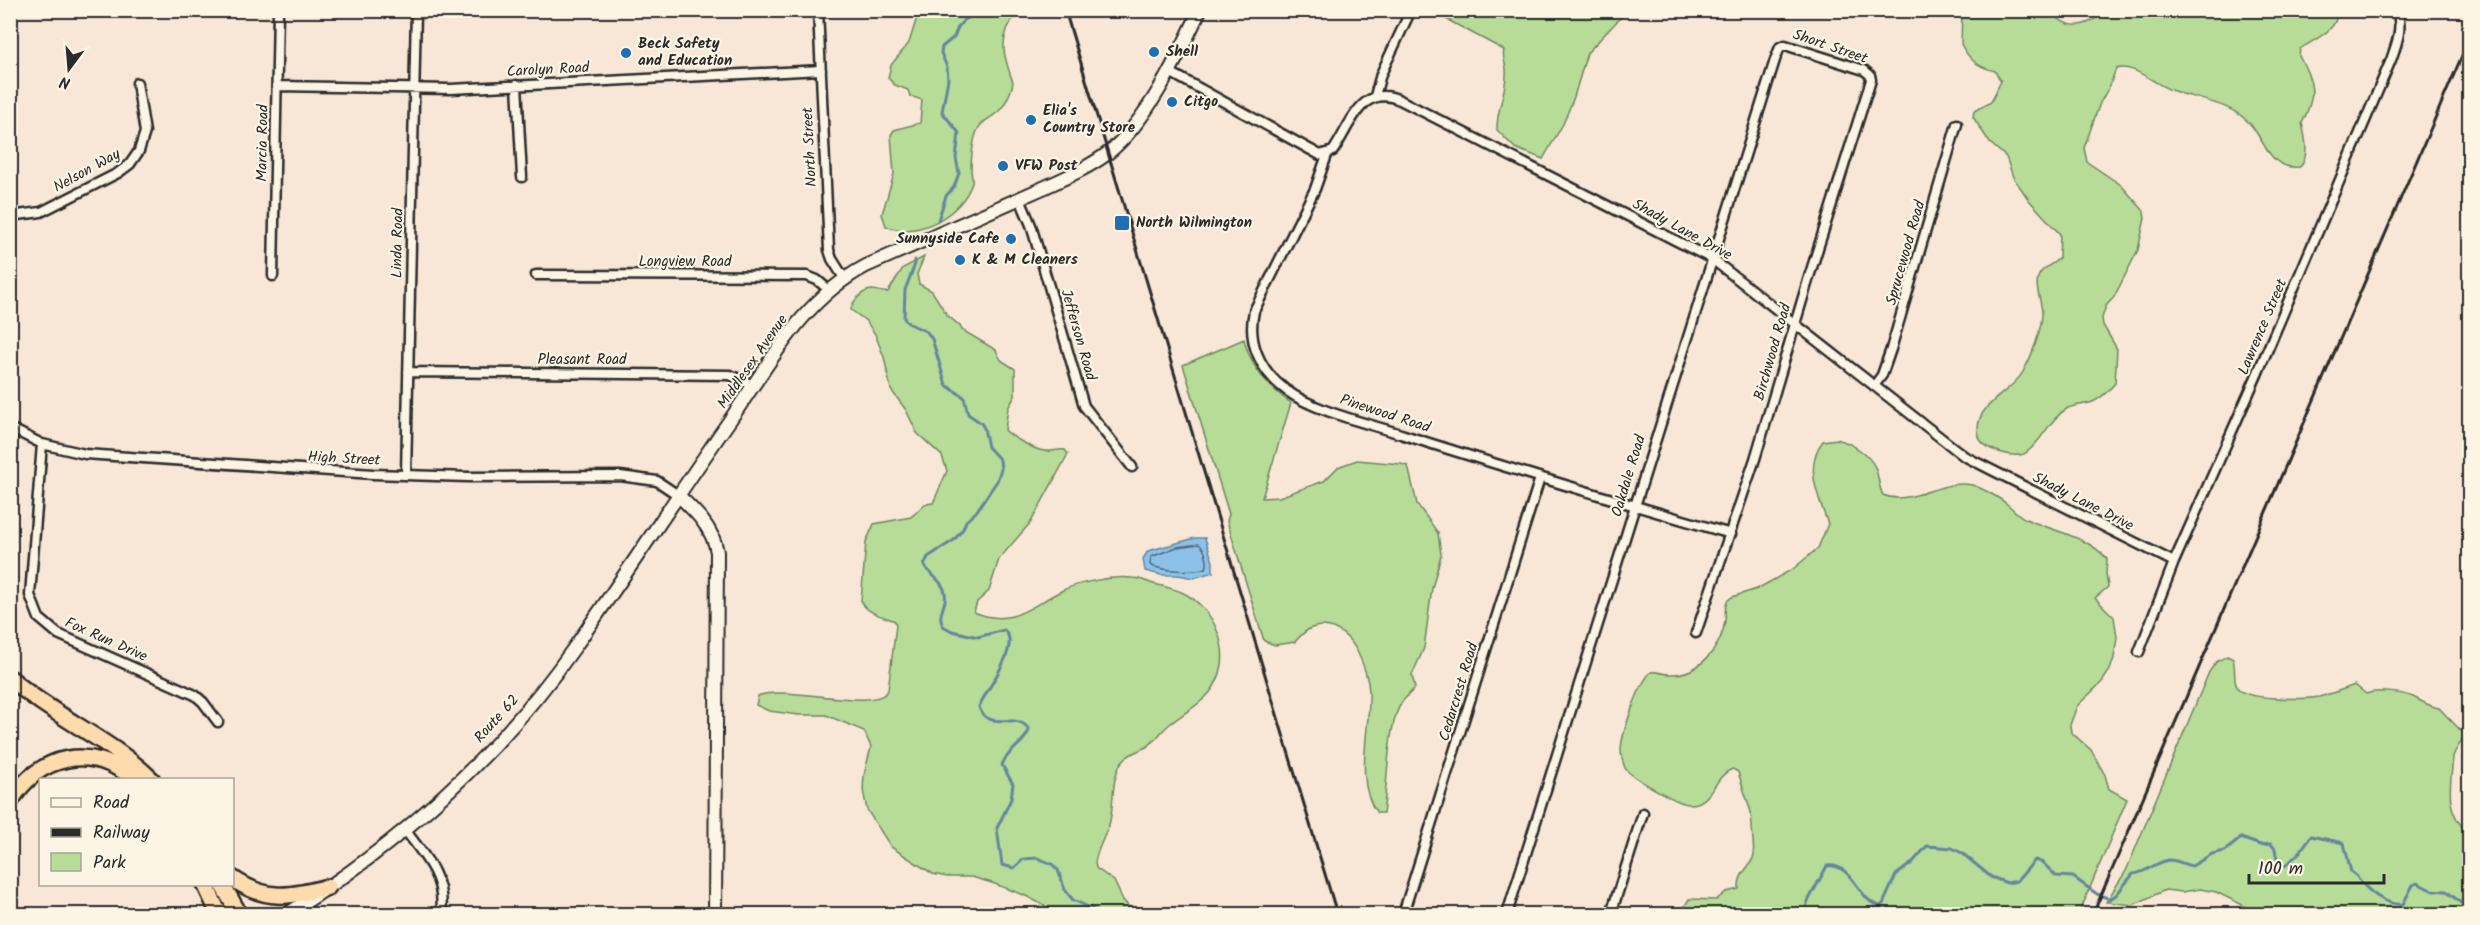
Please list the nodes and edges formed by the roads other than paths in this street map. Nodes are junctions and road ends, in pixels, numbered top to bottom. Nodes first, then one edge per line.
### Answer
1 (278, 10) edge
2 (417, 10) edge
3 (818, 10) edge
4 (1200, 10) edge
5 (1411, 10) edge
6 (2397, 10) edge
7 (1780, 47) joint
8 (821, 70) junction
9 (1168, 71) junction
10 (1871, 77) joint
11 (137, 83) dead end
12 (517, 85) junction
13 (278, 86) junction
14 (415, 89) junction
15 (1375, 96) junction
16 (1957, 124) dead end
17 (1327, 155) junction
18 (522, 177) dead end
19 (1020, 199) junction
20 (10, 216) edge
21 (1712, 259) junction
22 (536, 275) dead end
23 (273, 276) dead end
24 (844, 279) junction
25 (829, 290) junction
26 (1796, 325) junction
27 (408, 372) junction
28 (753, 385) junction
29 (1874, 386) junction
30 (10, 428) edge
31 (42, 444) junction
32 (1132, 467) dead end
33 (406, 475) junction
34 (1540, 478) junction
35 (678, 495) junction
36 (1634, 507) junction
37 (1731, 534) junction
38 (2174, 562) junction
39 (1696, 633) dead end
40 (2139, 652) dead end
41 (10, 678) edge
42 (218, 722) dead end
43 (132, 778) edge
44 (150, 778) edge
45 (10, 802) edge
46 (1643, 813) dead end
47 (405, 830) junction
48 (234, 879) edge
49 (205, 886) edge
50 (223, 886) edge
51 (328, 887) junction
52 (209, 915) edge
53 (219, 915) edge
54 (239, 915) edge
55 (287, 915) edge
56 (441, 915) edge
57 (715, 915) edge
58 (1403, 915) edge
59 (1507, 915) edge
60 (1611, 915) edge

1 - 13 street, Marcia Road
2 - 14 street, Linda Road
3 - 8 street, North Street
4 - 9 main road, Middlesex Avenue
5 - 15 street
6 - 38 street, Lawrence Street
7 - 10 street, Short Street
7 - 21 street, Oakdale Road
8 - 12 street, Carolyn Road
8 - 24 street, North Street
9 - 17 street
9 - 19 main road, Middlesex Avenue
10 - 26 street, Birchwood Road
11 - 20 street, Nelson Way
12 - 14 street, Carolyn Road
12 - 18 street
13 - 14 street, Carolyn Road
13 - 23 street, Marcia Road
14 - 27 street, Linda Road
15 - 17 street
15 - 21 street, Shady Lane Drive
16 - 29 street, Sprucewood Road
17 - 34 street, Pinewood Road
19 - 24 main road, Middlesex Avenue
19 - 32 street, Jefferson Road
21 - 26 street, Shady Lane Drive
21 - 36 street, Oakdale Road
22 - 25 street, Longview Road
24 - 25 main road, Middlesex Avenue
25 - 28 main road, Middlesex Avenue
26 - 29 street, Shady Lane Drive
26 - 37 street, Birchwood Road
27 - 28 street, Pleasant Road
27 - 33 street, Linda Road
28 - 35 main road, Middlesex Avenue
29 - 38 street, Shady Lane Drive
30 - 31 street, High Street
31 - 33 street, High Street
31 - 42 street, Fox Run Drive
33 - 35 street, High Street
34 - 36 street, Pinewood Road
34 - 58 street, Cedarcrest Road
35 - 47 main road, Route 62
35 - 57 main road
36 - 37 street, Pinewood Road
36 - 59 street, Oakdale Road
37 - 39 street, Birchwood Road
38 - 40 street, Lawrence Street
41 - 44 highway
43 - 45 highway
46 - 60 street
47 - 51 main road, Route 62
47 - 56 street
48 - 51 highway
49 - 52 highway
49 - 53 highway
50 - 54 highway
51 - 55 main road, Route 62

